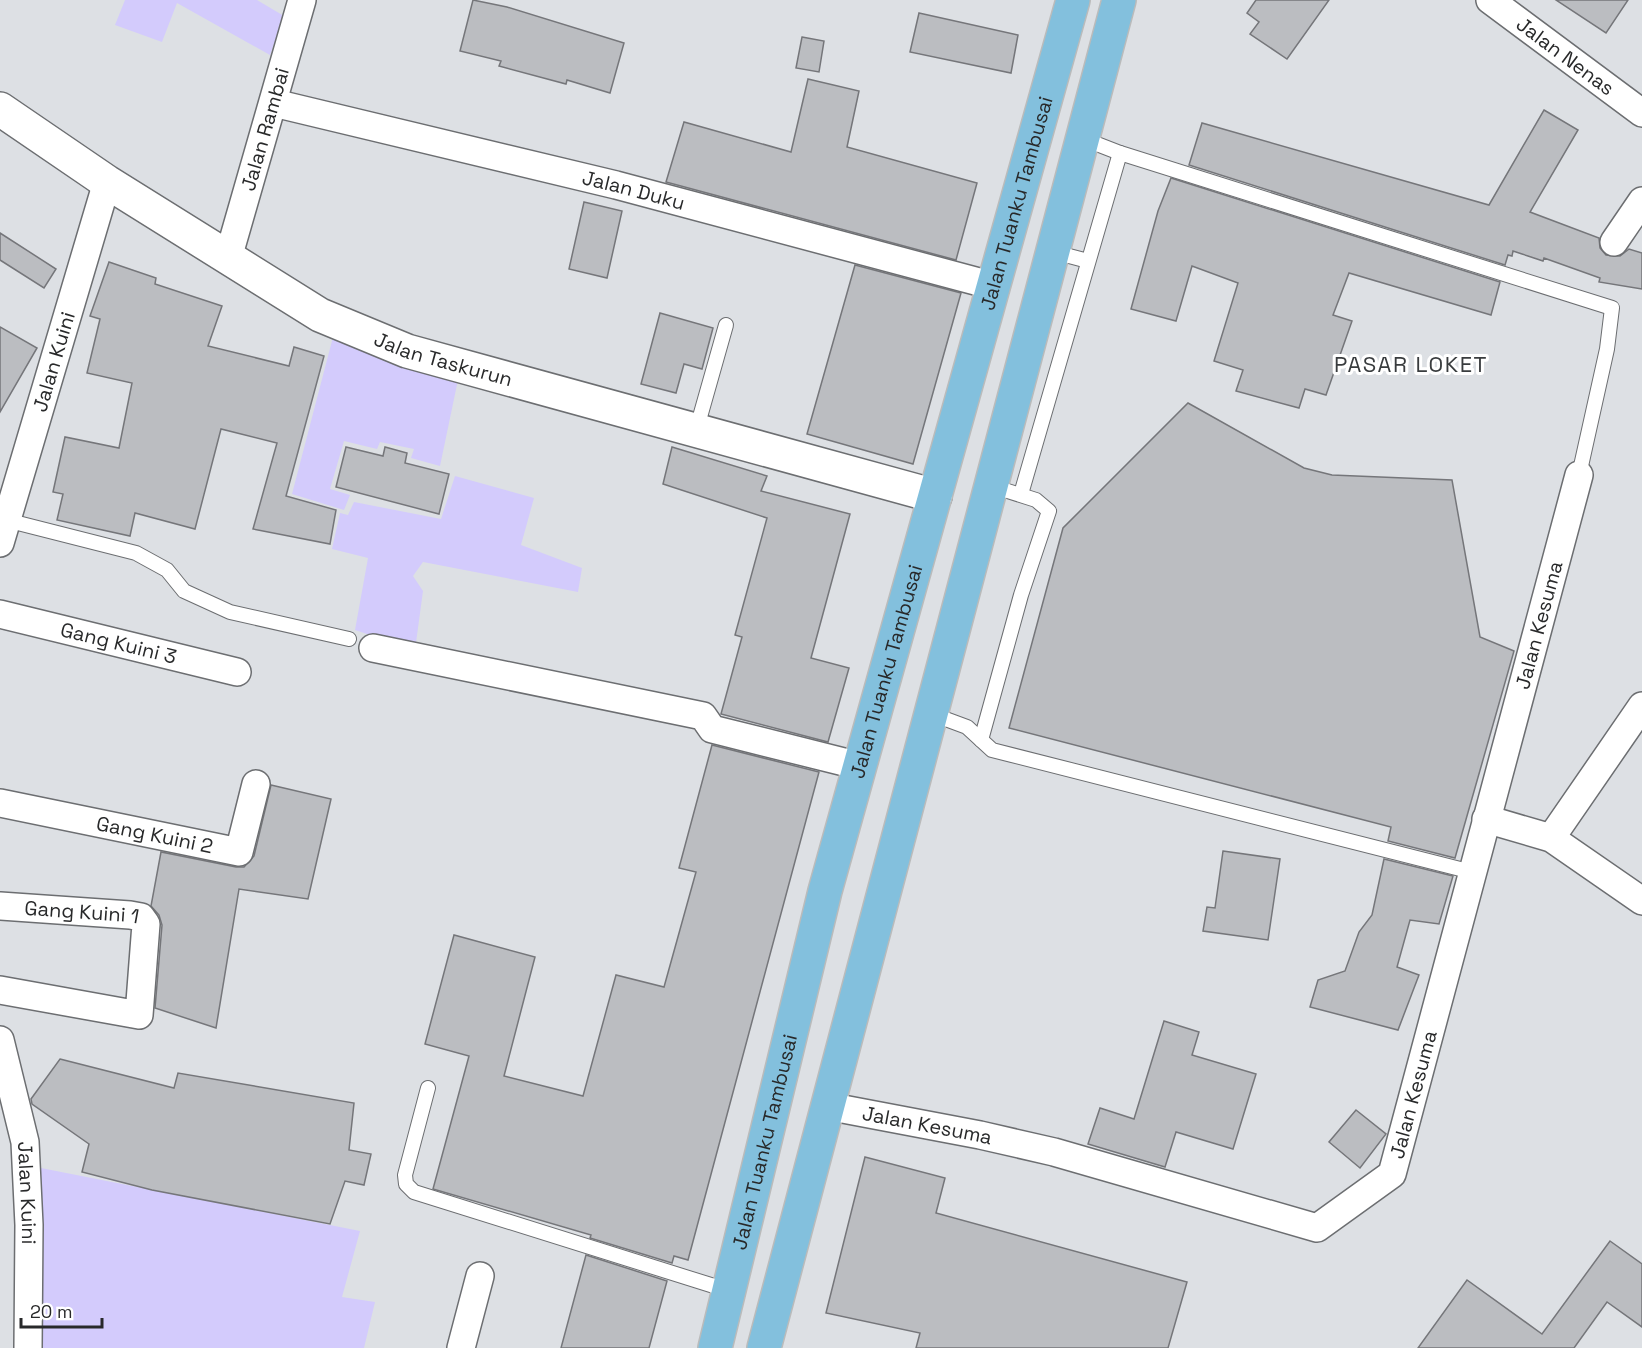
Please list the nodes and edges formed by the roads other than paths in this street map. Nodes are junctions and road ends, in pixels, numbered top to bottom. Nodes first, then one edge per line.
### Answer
1 (302, 0) edge
2 (1073, 0) edge
3 (1119, 0) edge
4 (1490, 0) edge
5 (274, 103) junction
6 (0, 109) edge
7 (1642, 112) edge
8 (1084, 140) junction
9 (1120, 153) junction
10 (107, 182) junction
11 (1642, 201) edge
12 (1614, 242) dead end
13 (1054, 252) junction
14 (228, 258) junction
15 (1088, 261) junction
16 (994, 286) junction
17 (726, 326) dead end
18 (696, 431) junction
19 (1579, 475) joint
20 (1006, 490) junction
21 (935, 496) junction
22 (3, 531) edge
23 (0, 614) edge
24 (361, 644) joint
25 (237, 672) dead end
26 (1642, 706) edge
27 (932, 714) junction
28 (981, 740) junction
29 (860, 766) junction
30 (256, 784) dead end
31 (0, 803) edge
32 (1486, 819) junction
33 (1551, 838) junction
34 (1472, 872) junction
35 (1642, 901) edge
36 (0, 906) edge
37 (0, 990) edge
38 (0, 1040) edge
39 (428, 1088) dead end
40 (827, 1107) junction
41 (480, 1276) dead end
42 (730, 1291) junction
43 (28, 1348) edge
44 (461, 1348) edge
45 (715, 1348) edge
46 (764, 1348) edge

1 - 5 street, Jalan Rambai
2 - 16 main road, Jalan Tuanku Tambusai
3 - 8 main road
4 - 7 street, Jalan Nenas
5 - 14 street, Jalan Rambai
5 - 16 street, Jalan Duku
6 - 10 street, Jalan Taskurun
8 - 9 lane
8 - 13 main road
9 - 15 lane
9 - 19 lane
10 - 14 street, Jalan Taskurun
10 - 22 street, Jalan Kuini
11 - 12 street
13 - 15 lane
13 - 20 main road
14 - 18 street, Jalan Taskurun
15 - 20 lane
16 - 21 main road, Jalan Tuanku Tambusai
17 - 18 lane
18 - 21 street, Jalan Taskurun
19 - 32 street, Jalan Kesuma
20 - 27 main road
20 - 28 lane
21 - 29 main road, Jalan Tuanku Tambusai
22 - 24 lane
23 - 25 street, Gang Kuini 3
24 - 29 street
26 - 33 street
27 - 28 lane
27 - 40 main road
28 - 34 lane
29 - 42 main road, Jalan Tuanku Tambusai
30 - 31 street, Gang Kuini 2
32 - 33 street
32 - 34 street, Jalan Kesuma
33 - 35 street
34 - 40 street, Jalan Kesuma
36 - 37 street, Gang Kuini 1
38 - 43 street, Jalan Kuini
39 - 42 lane
40 - 46 main road
41 - 44 street
42 - 45 main road, Jalan Tuanku Tambusai

